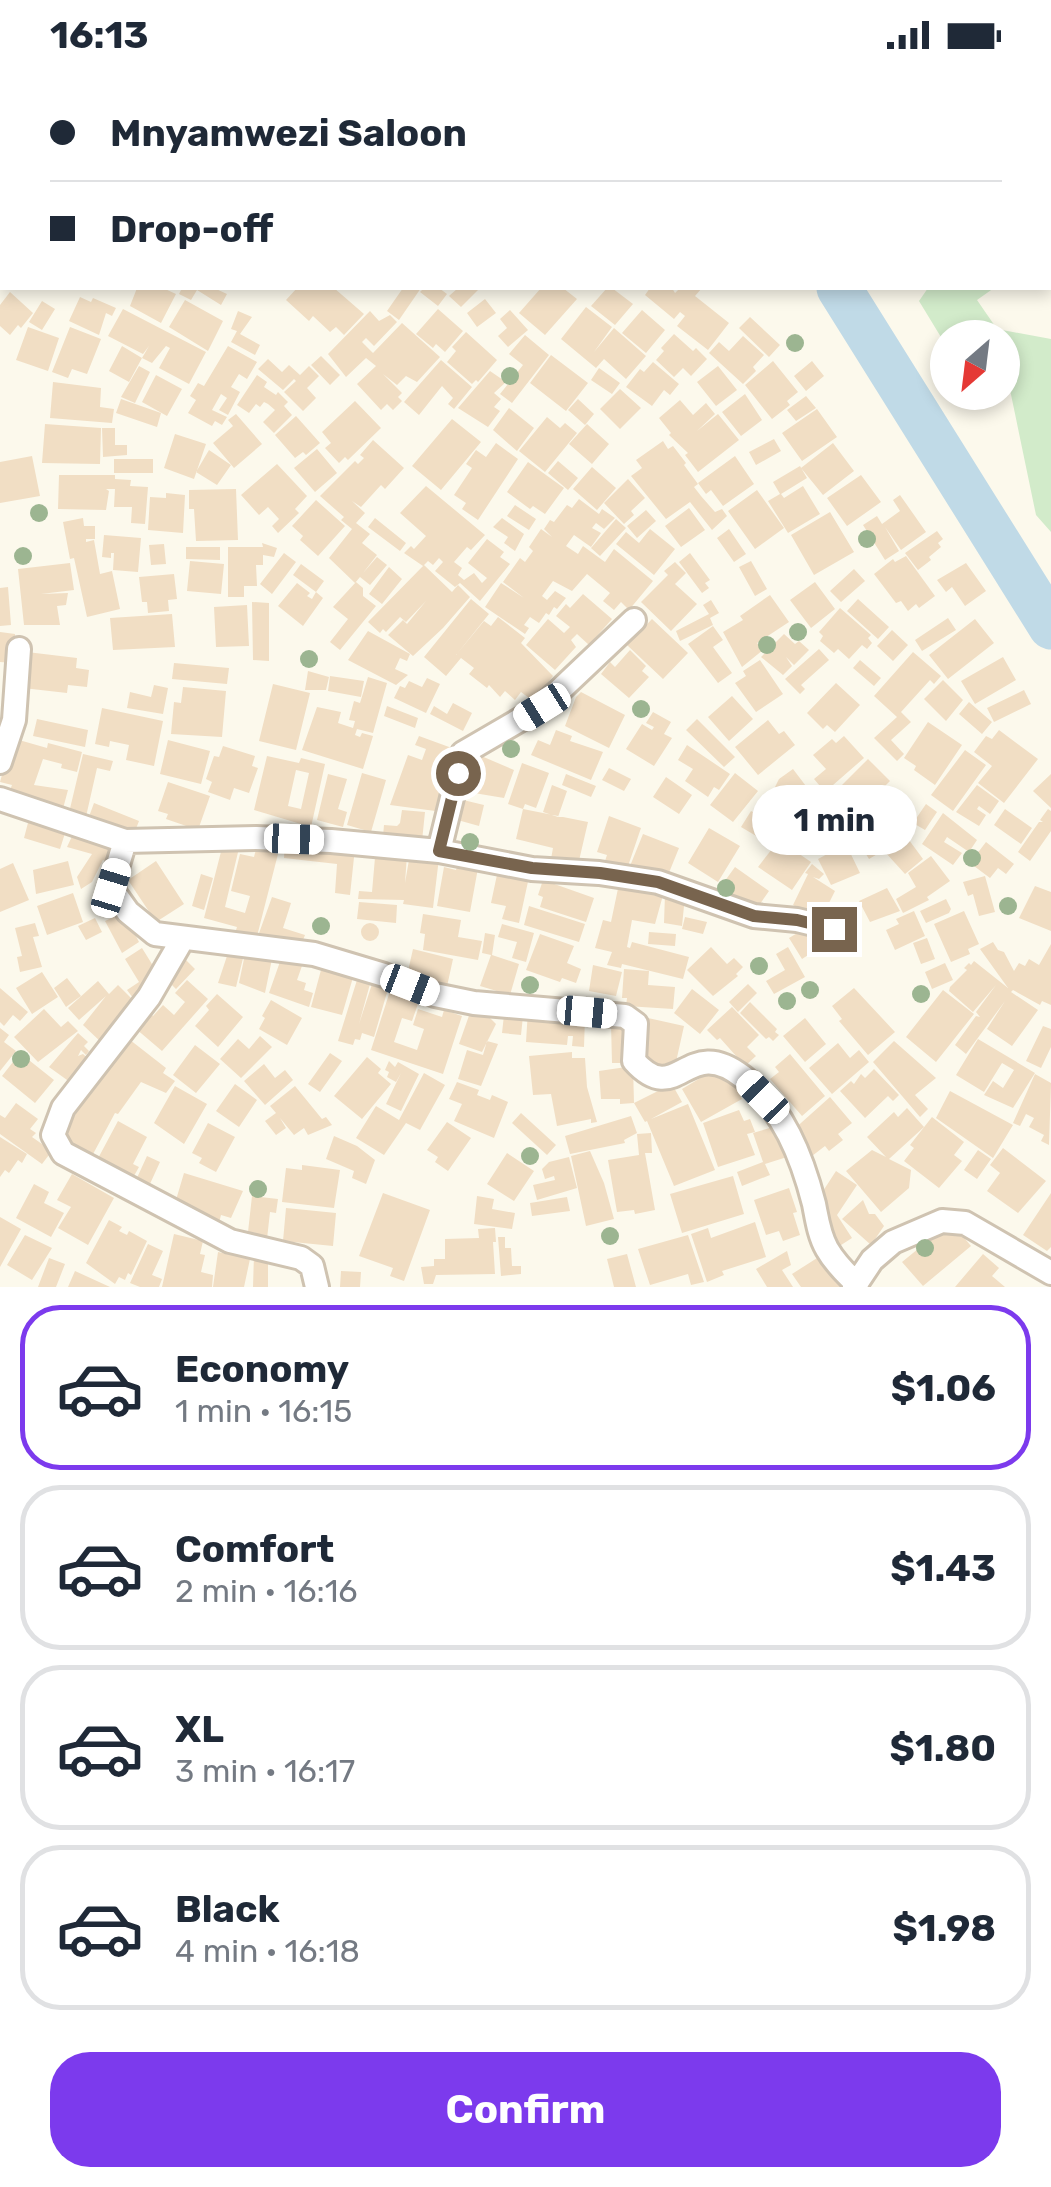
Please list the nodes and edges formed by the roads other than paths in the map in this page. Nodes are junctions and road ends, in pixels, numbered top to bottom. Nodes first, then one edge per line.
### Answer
1 (634, 620) dead end
2 (20, 649) dead end
3 (0, 762) edge
4 (0, 799) edge
5 (125, 841) junction
6 (439, 851) junction
7 (834, 929) dead end
8 (182, 940) junction
9 (1051, 1273) edge
10 (856, 1286) edge
11 (317, 1287) edge

1 - 6 street
2 - 3 street
4 - 5 street
5 - 6 street
5 - 8 street
6 - 7 street
8 - 10 street
8 - 11 street
9 - 10 street

